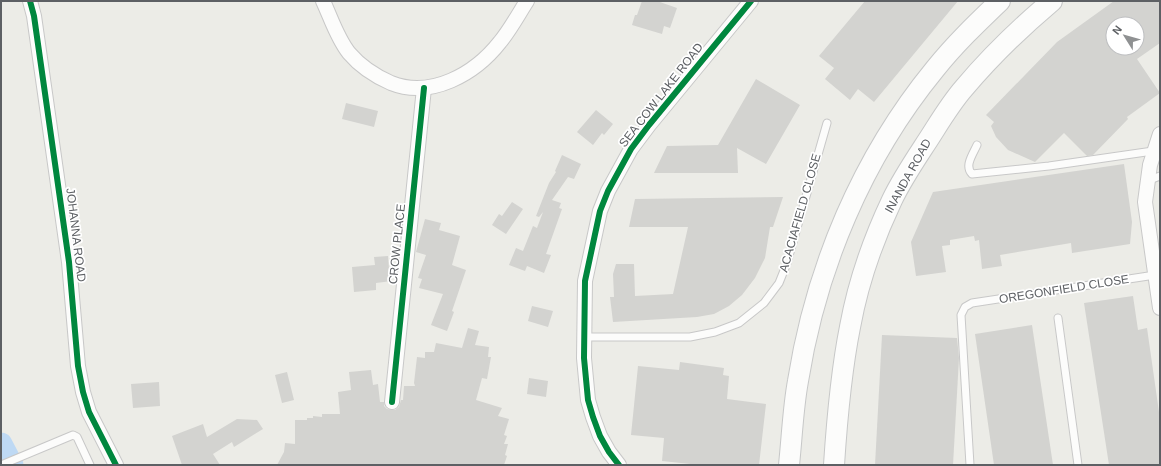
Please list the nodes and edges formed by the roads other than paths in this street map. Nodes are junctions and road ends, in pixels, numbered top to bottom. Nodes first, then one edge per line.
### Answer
1 (30, 1) edge
2 (323, 1) edge
3 (526, 1) edge
4 (751, 1) edge
5 (1000, 1) edge
6 (1052, 1) edge
7 (424, 88) junction
8 (827, 123) dead end
9 (1160, 134) edge
10 (977, 145) dead end
11 (1153, 151) junction
12 (1160, 176) edge
13 (1147, 181) junction
14 (1155, 275) junction
15 (1160, 308) edge
16 (1058, 318) dead end
17 (585, 337) junction
18 (392, 402) dead end
19 (1, 465) edge
20 (90, 465) edge
21 (116, 465) edge
22 (619, 465) edge
23 (790, 465) edge
24 (834, 465) edge
25 (970, 465) edge
26 (1078, 465) edge

1 - 21 street, JOHANNA ROAD
2 - 7 street
3 - 7 street
4 - 17 street, SEA COW LAKE ROAD
5 - 23 main road
6 - 24 main road, INANDA ROAD
7 - 18 street, CROW PLACE
8 - 17 lane, ACACIAFIELD CLOSE
9 - 11 street
10 - 11 lane
11 - 13 street
12 - 13 lane
13 - 14 street
14 - 15 street
14 - 25 lane, OREGONFIELD CLOSE
16 - 26 lane
17 - 22 street, SEA COW LAKE ROAD
19 - 20 lane

